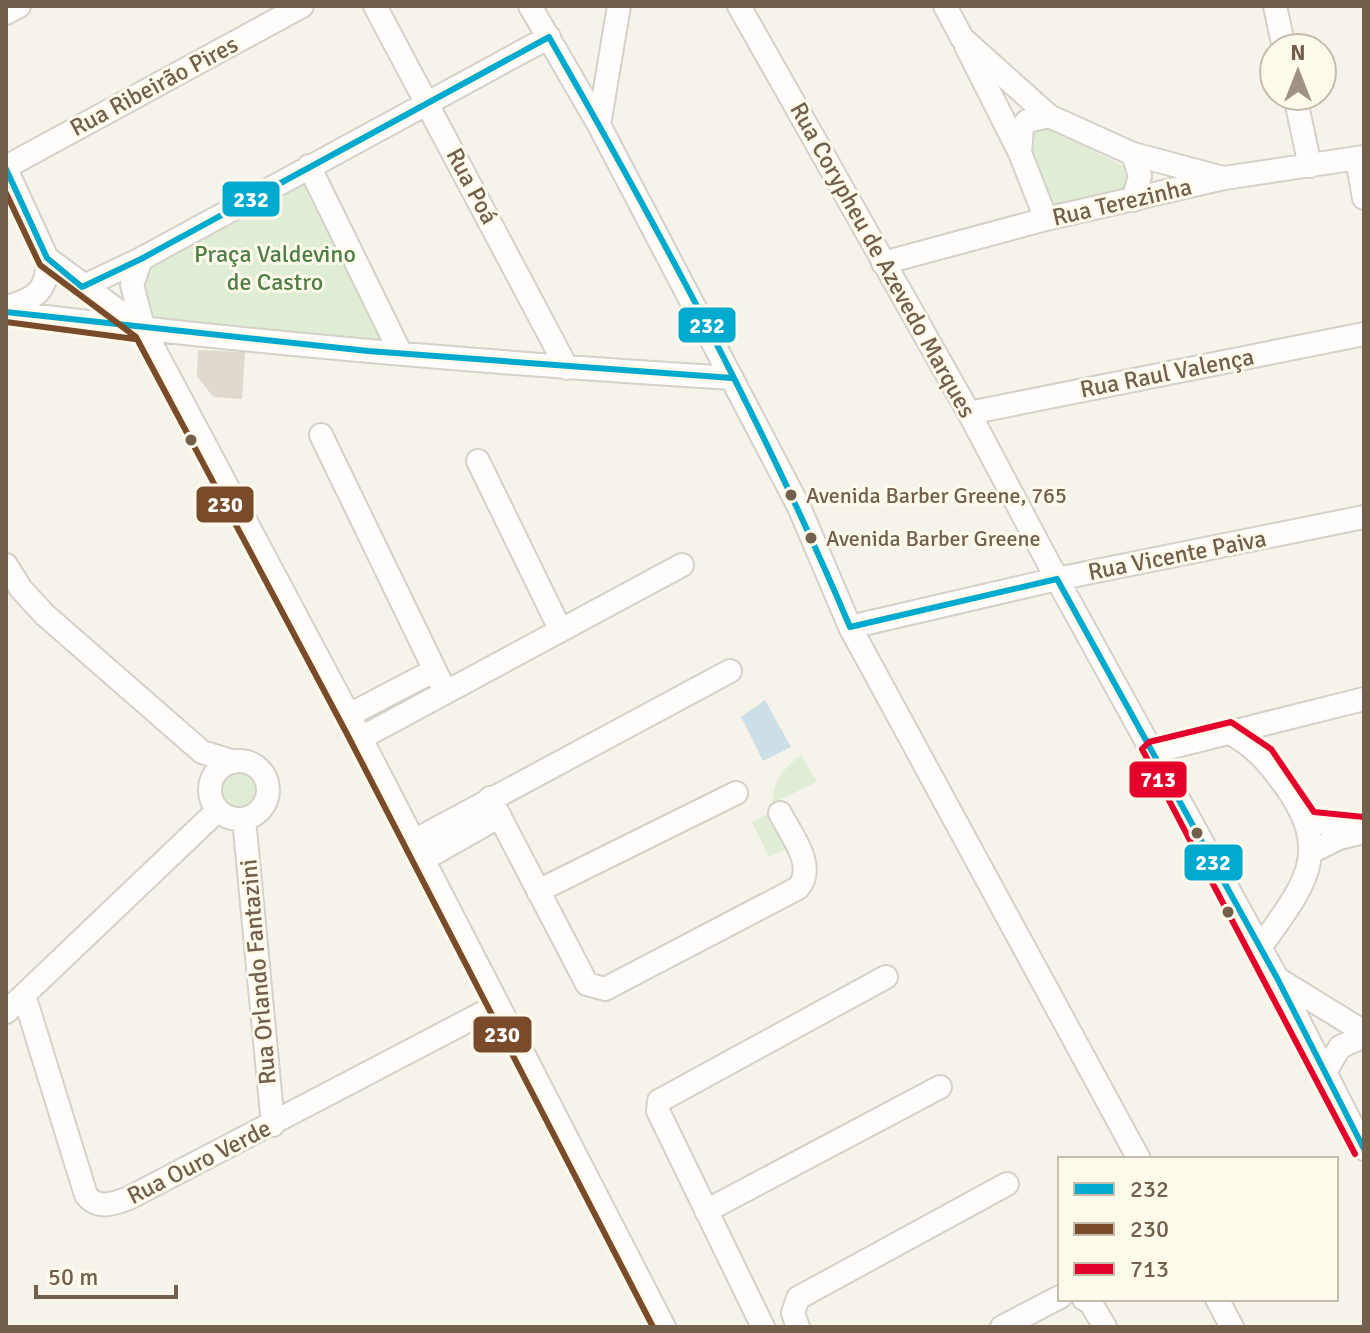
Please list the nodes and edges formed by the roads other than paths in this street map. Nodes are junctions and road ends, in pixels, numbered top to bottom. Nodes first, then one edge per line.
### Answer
1 (19, 6) edge
2 (302, 6) edge
3 (375, 6) edge
4 (530, 6) edge
5 (619, 6) edge
6 (739, 6) edge
7 (945, 6) edge
8 (1275, 6) edge
9 (6, 13) edge
10 (1281, 32) edge
11 (549, 37) junction
12 (962, 38) junction
13 (428, 102) junction
14 (1298, 112) edge
15 (1049, 116) junction
16 (599, 125) junction
17 (1020, 153) junction
18 (1133, 154) junction
19 (1360, 158) edge
20 (309, 166) junction
21 (1310, 166) junction
22 (6, 168) edge
23 (1224, 178) junction
24 (1364, 198) edge
25 (1133, 200) junction
26 (1046, 219) junction
27 (47, 258) junction
28 (141, 259) junction
29 (883, 263) junction
30 (82, 287) junction
31 (6, 310) edge
32 (144, 330) junction
33 (1364, 334) edge
34 (401, 354) junction
35 (567, 368) junction
36 (732, 378) junction
37 (969, 413) junction
38 (321, 435) dead end
39 (478, 461) dead end
40 (1364, 517) edge
41 (6, 565) edge
42 (682, 565) dead end
43 (1057, 579) junction
44 (850, 627) junction
45 (560, 629) junction
46 (435, 670) junction
47 (730, 671) dead end
48 (445, 691) junction
49 (1364, 699) edge
50 (1315, 711) junction
51 (349, 715) junction
52 (1228, 732) junction
53 (361, 738) junction
54 (202, 752) junction
55 (1152, 752) junction
56 (1264, 756) junction
57 (234, 762) junction
58 (736, 793) dead end
59 (214, 800) junction
60 (495, 807) junction
61 (780, 813) dead end
62 (244, 819) junction
63 (1308, 821) junction
64 (1364, 830) edge
65 (416, 851) junction
66 (1311, 852) junction
67 (538, 891) junction
68 (1260, 948) junction
69 (886, 977) dead end
70 (1277, 978) junction
71 (24, 995) junction
72 (496, 1006) junction
73 (6, 1012) edge
74 (1364, 1034) edge
75 (1325, 1072) junction
76 (940, 1087) dead end
77 (273, 1125) junction
78 (1364, 1149) edge
79 (1138, 1157) edge
80 (1007, 1184) dead end
81 (706, 1211) junction
82 (1058, 1298) edge
83 (1088, 1301) edge
84 (1218, 1301) edge
85 (664, 1327) edge
86 (763, 1327) edge
87 (798, 1327) edge
88 (1002, 1327) edge
89 (1105, 1327) edge
90 (1232, 1327) edge

1 - 9 street
2 - 22 street, Rua Ribeirão Pires
3 - 13 street, Rua Poá
4 - 11 street
5 - 16 street
6 - 29 street, Rua Corypheu de Azevedo Marques
7 - 12 street
8 - 10 street
11 - 13 street
11 - 16 street
12 - 15 street
12 - 17 street
13 - 20 street
13 - 35 street, Rua Poá
14 - 21 street
15 - 17 street
15 - 18 street
16 - 36 street
17 - 26 street
18 - 23 street
18 - 25 street
19 - 21 street, Rua Terezinha
19 - 24 street
20 - 28 street
20 - 34 street
21 - 23 street, Rua Terezinha
22 - 27 street
23 - 25 street, Rua Terezinha
25 - 26 street, Rua Terezinha
26 - 29 street, Rua Terezinha
27 - 30 street
27 - 31 street
28 - 30 street
28 - 32 street
29 - 37 street, Rua Corypheu de Azevedo Marques
30 - 32 street
31 - 32 street
32 - 34 street
32 - 51 street
33 - 37 street, Rua Raul Valença
34 - 35 street
35 - 36 street
36 - 44 street
37 - 43 street, Rua Corypheu de Azevedo Marques
38 - 46 street
39 - 45 street
40 - 43 street, Rua Vicente Paiva
41 - 54 street
42 - 45 street
43 - 44 street, Rua Vicente Paiva
43 - 55 street, Rua Corypheu de Azevedo Marques
44 - 79 street
45 - 48 street
46 - 48 street
46 - 51 street
47 - 60 street
48 - 53 street
49 - 50 street
50 - 52 street
50 - 56 street
51 - 53 street
52 - 55 street
52 - 56 street
53 - 65 street
54 - 57 street
54 - 59 street
55 - 68 street, Rua Corypheu de Azevedo Marques
56 - 63 street
57 - 59 street
57 - 62 street
58 - 67 street
59 - 62 street
59 - 71 street
60 - 65 street
60 - 67 street
61 - 67 street
62 - 77 street, Rua Orlando Fantazini
63 - 64 street
63 - 66 street
64 - 66 street
65 - 72 street
66 - 68 street
68 - 70 street, Rua Corypheu de Azevedo Marques
69 - 81 street
70 - 74 street
70 - 75 street, Rua Corypheu de Azevedo Marques
71 - 73 street
71 - 77 street, Rua Ouro Verde
72 - 77 street, Rua Ouro Verde
72 - 85 street
74 - 75 street
75 - 78 street, Rua Corypheu de Azevedo Marques
76 - 81 street
80 - 87 street
81 - 86 street
82 - 88 street
83 - 89 street
84 - 90 street

